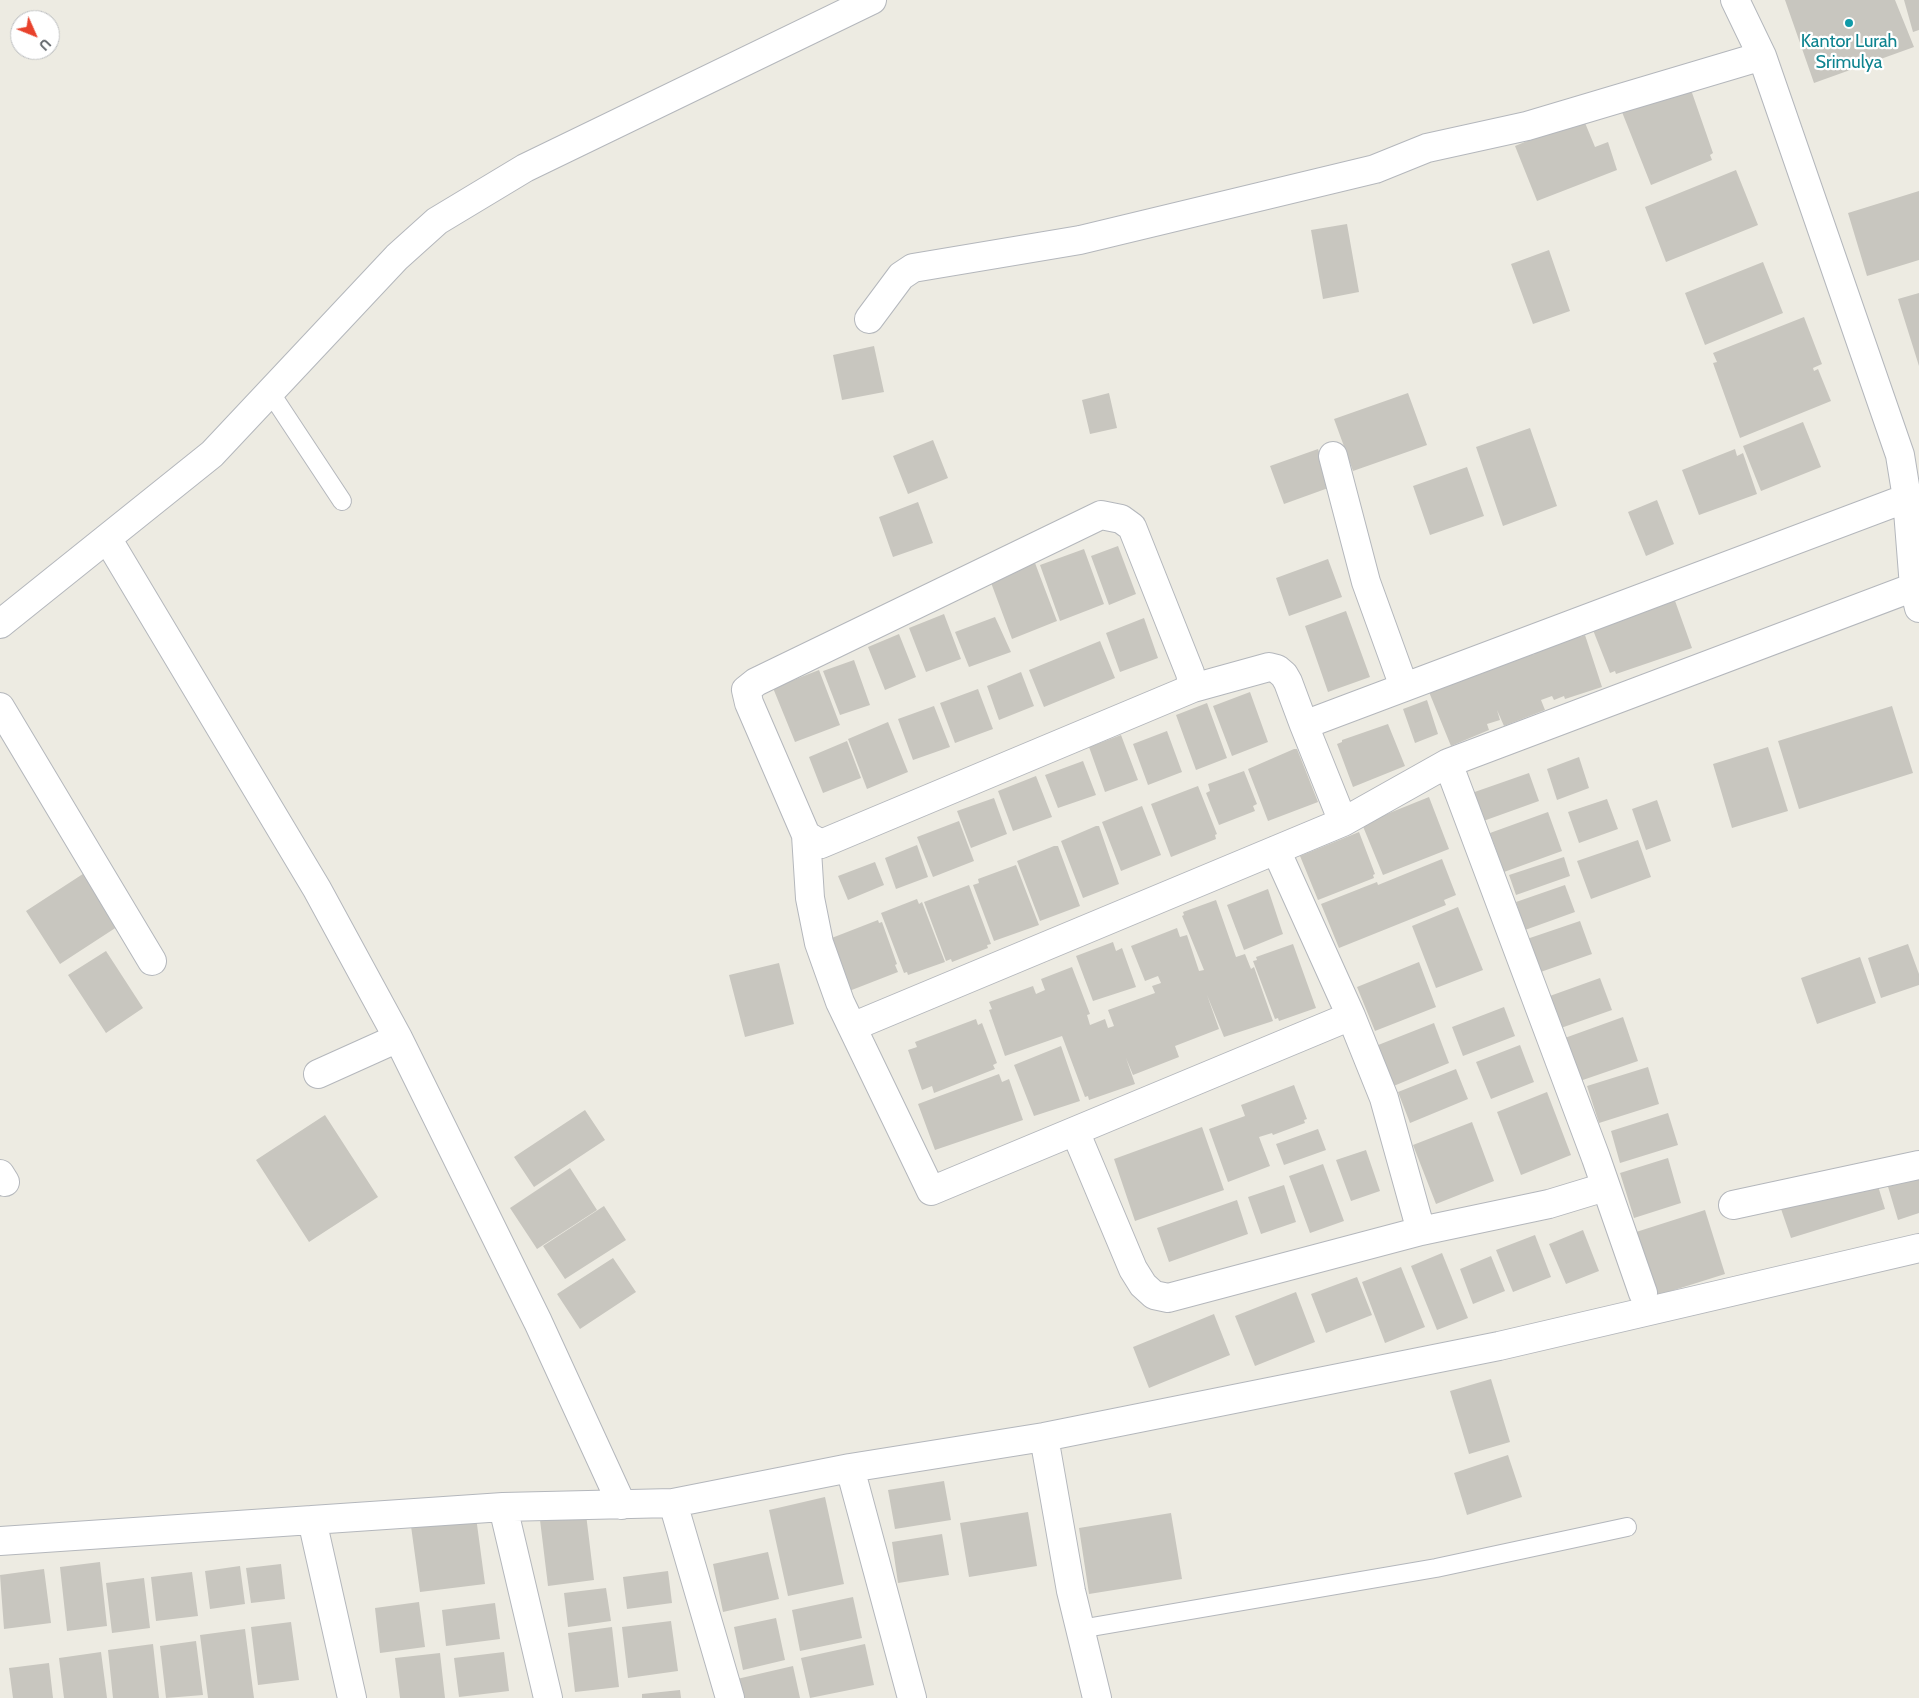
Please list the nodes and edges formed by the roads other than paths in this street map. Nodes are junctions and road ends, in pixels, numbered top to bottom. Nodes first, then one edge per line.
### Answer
1 (872, 0) edge
2 (1735, 0) edge
3 (1762, 56) junction
4 (869, 320) dead end
5 (270, 392) junction
6 (1333, 456) dead end
7 (1907, 498) junction
8 (342, 501) dead end
9 (107, 538) junction
10 (1916, 598) edge
11 (0, 624) edge
12 (1404, 687) junction
13 (1193, 688) junction
14 (0, 707) edge
15 (1304, 726) junction
16 (1448, 763) junction
17 (1343, 822) junction
18 (806, 835) junction
19 (1276, 850) junction
20 (152, 961) dead end
21 (1351, 1016) junction
22 (852, 1028) junction
23 (398, 1038) junction
24 (318, 1074) dead end
25 (1075, 1131) junction
26 (1919, 1165) edge
27 (1605, 1187) junction
28 (1733, 1205) dead end
29 (1421, 1231) junction
30 (1919, 1248) edge
31 (1643, 1293) dead end
32 (1044, 1437) junction
33 (850, 1468) junction
34 (673, 1503) junction
35 (622, 1505) junction
36 (503, 1507) junction
37 (312, 1520) junction
38 (1627, 1527) dead end
39 (0, 1541) edge
40 (1080, 1629) junction
41 (352, 1698) edge
42 (548, 1698) edge
43 (730, 1698) edge
44 (912, 1698) edge
45 (1097, 1698) edge

1 - 5 street
2 - 3 street
3 - 4 street
3 - 7 street
5 - 8 lane
5 - 9 street
6 - 12 street
7 - 10 street
7 - 12 street
9 - 11 street
9 - 23 street
10 - 16 street
12 - 15 street
13 - 15 street
13 - 18 street
13 - 18 street
14 - 20 street
15 - 17 street
16 - 17 street
16 - 27 street
17 - 19 street
18 - 22 street
19 - 21 street
19 - 22 street
21 - 25 street
21 - 29 street
22 - 25 street
23 - 24 street
23 - 35 street
25 - 29 street
26 - 28 street
27 - 29 street
27 - 31 street
30 - 32 street
32 - 33 street
32 - 40 street
33 - 34 street
33 - 44 street
34 - 35 street
34 - 43 street
35 - 36 street
36 - 37 street
36 - 42 street
37 - 39 street
37 - 41 street
38 - 40 lane
40 - 45 street

